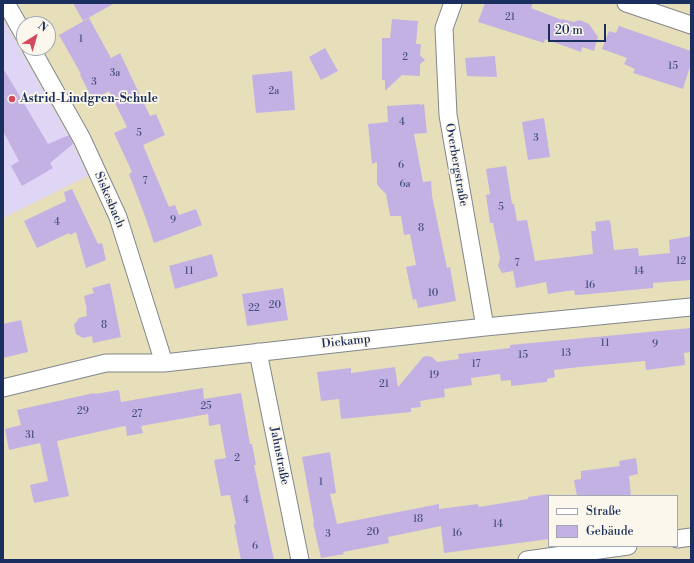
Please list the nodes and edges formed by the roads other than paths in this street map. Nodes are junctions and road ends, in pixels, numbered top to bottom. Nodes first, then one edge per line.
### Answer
1 (6, 3) edge
2 (453, 3) edge
3 (626, 3) edge
4 (16, 21) edge
5 (691, 25) edge
6 (35, 56) edge
7 (691, 307) edge
8 (485, 327) junction
9 (258, 352) junction
10 (164, 363) junction
11 (3, 388) edge
12 (691, 537) edge
13 (678, 539) edge
14 (621, 547) edge
15 (300, 560) edge
16 (528, 560) edge

1 - 4 street
2 - 8 street, Overbergstraße
3 - 5 street
6 - 10 street, Siskesbach
7 - 8 street, Diekamp
8 - 9 street, Diekamp
9 - 10 street, Diekamp
9 - 15 street, Jahnstraße
10 - 11 street, Diekamp
12 - 13 street
14 - 16 street

